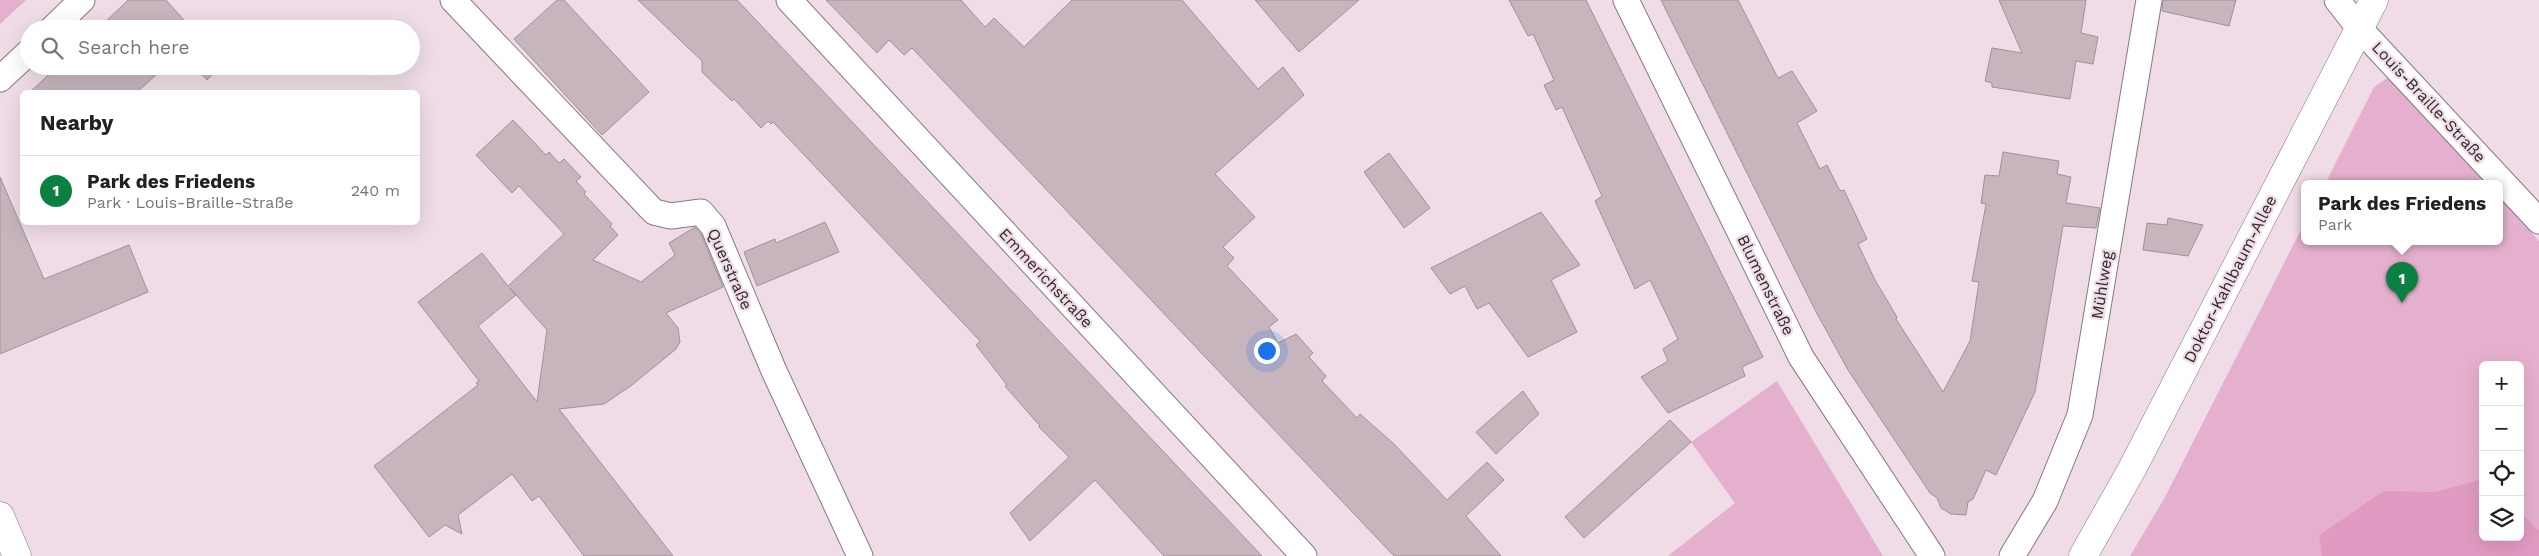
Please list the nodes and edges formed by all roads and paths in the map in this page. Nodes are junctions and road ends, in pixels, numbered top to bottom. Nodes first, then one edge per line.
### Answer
1 (82, 0) edge
2 (453, 0) edge
3 (789, 0) edge
4 (1626, 0) edge
5 (2149, 0) edge
6 (2337, 0) edge
7 (2374, 0) edge
8 (61, 20) edge
9 (2359, 28) junction
10 (20, 60) edge
11 (0, 79) edge
12 (2501, 180) edge
13 (2503, 182) edge
14 (2539, 221) edge
15 (0, 516) edge
16 (17, 556) edge
17 (860, 556) edge
18 (1304, 556) edge
19 (1932, 556) edge
20 (2012, 556) edge
21 (2083, 556) edge

1 - 8 street
2 - 17 street, Querstraße
3 - 18 street, Emmerichstraße
4 - 19 street, Blumenstraße
5 - 20 street, Mühlweg
6 - 9 street
7 - 9 main road, Doktor-Kahlbaum-Allee
9 - 12 street, Louis-Braille-Straße
9 - 21 main road, Doktor-Kahlbaum-Allee
10 - 11 street
13 - 14 street, Louis-Braille-Straße
15 - 16 main road

